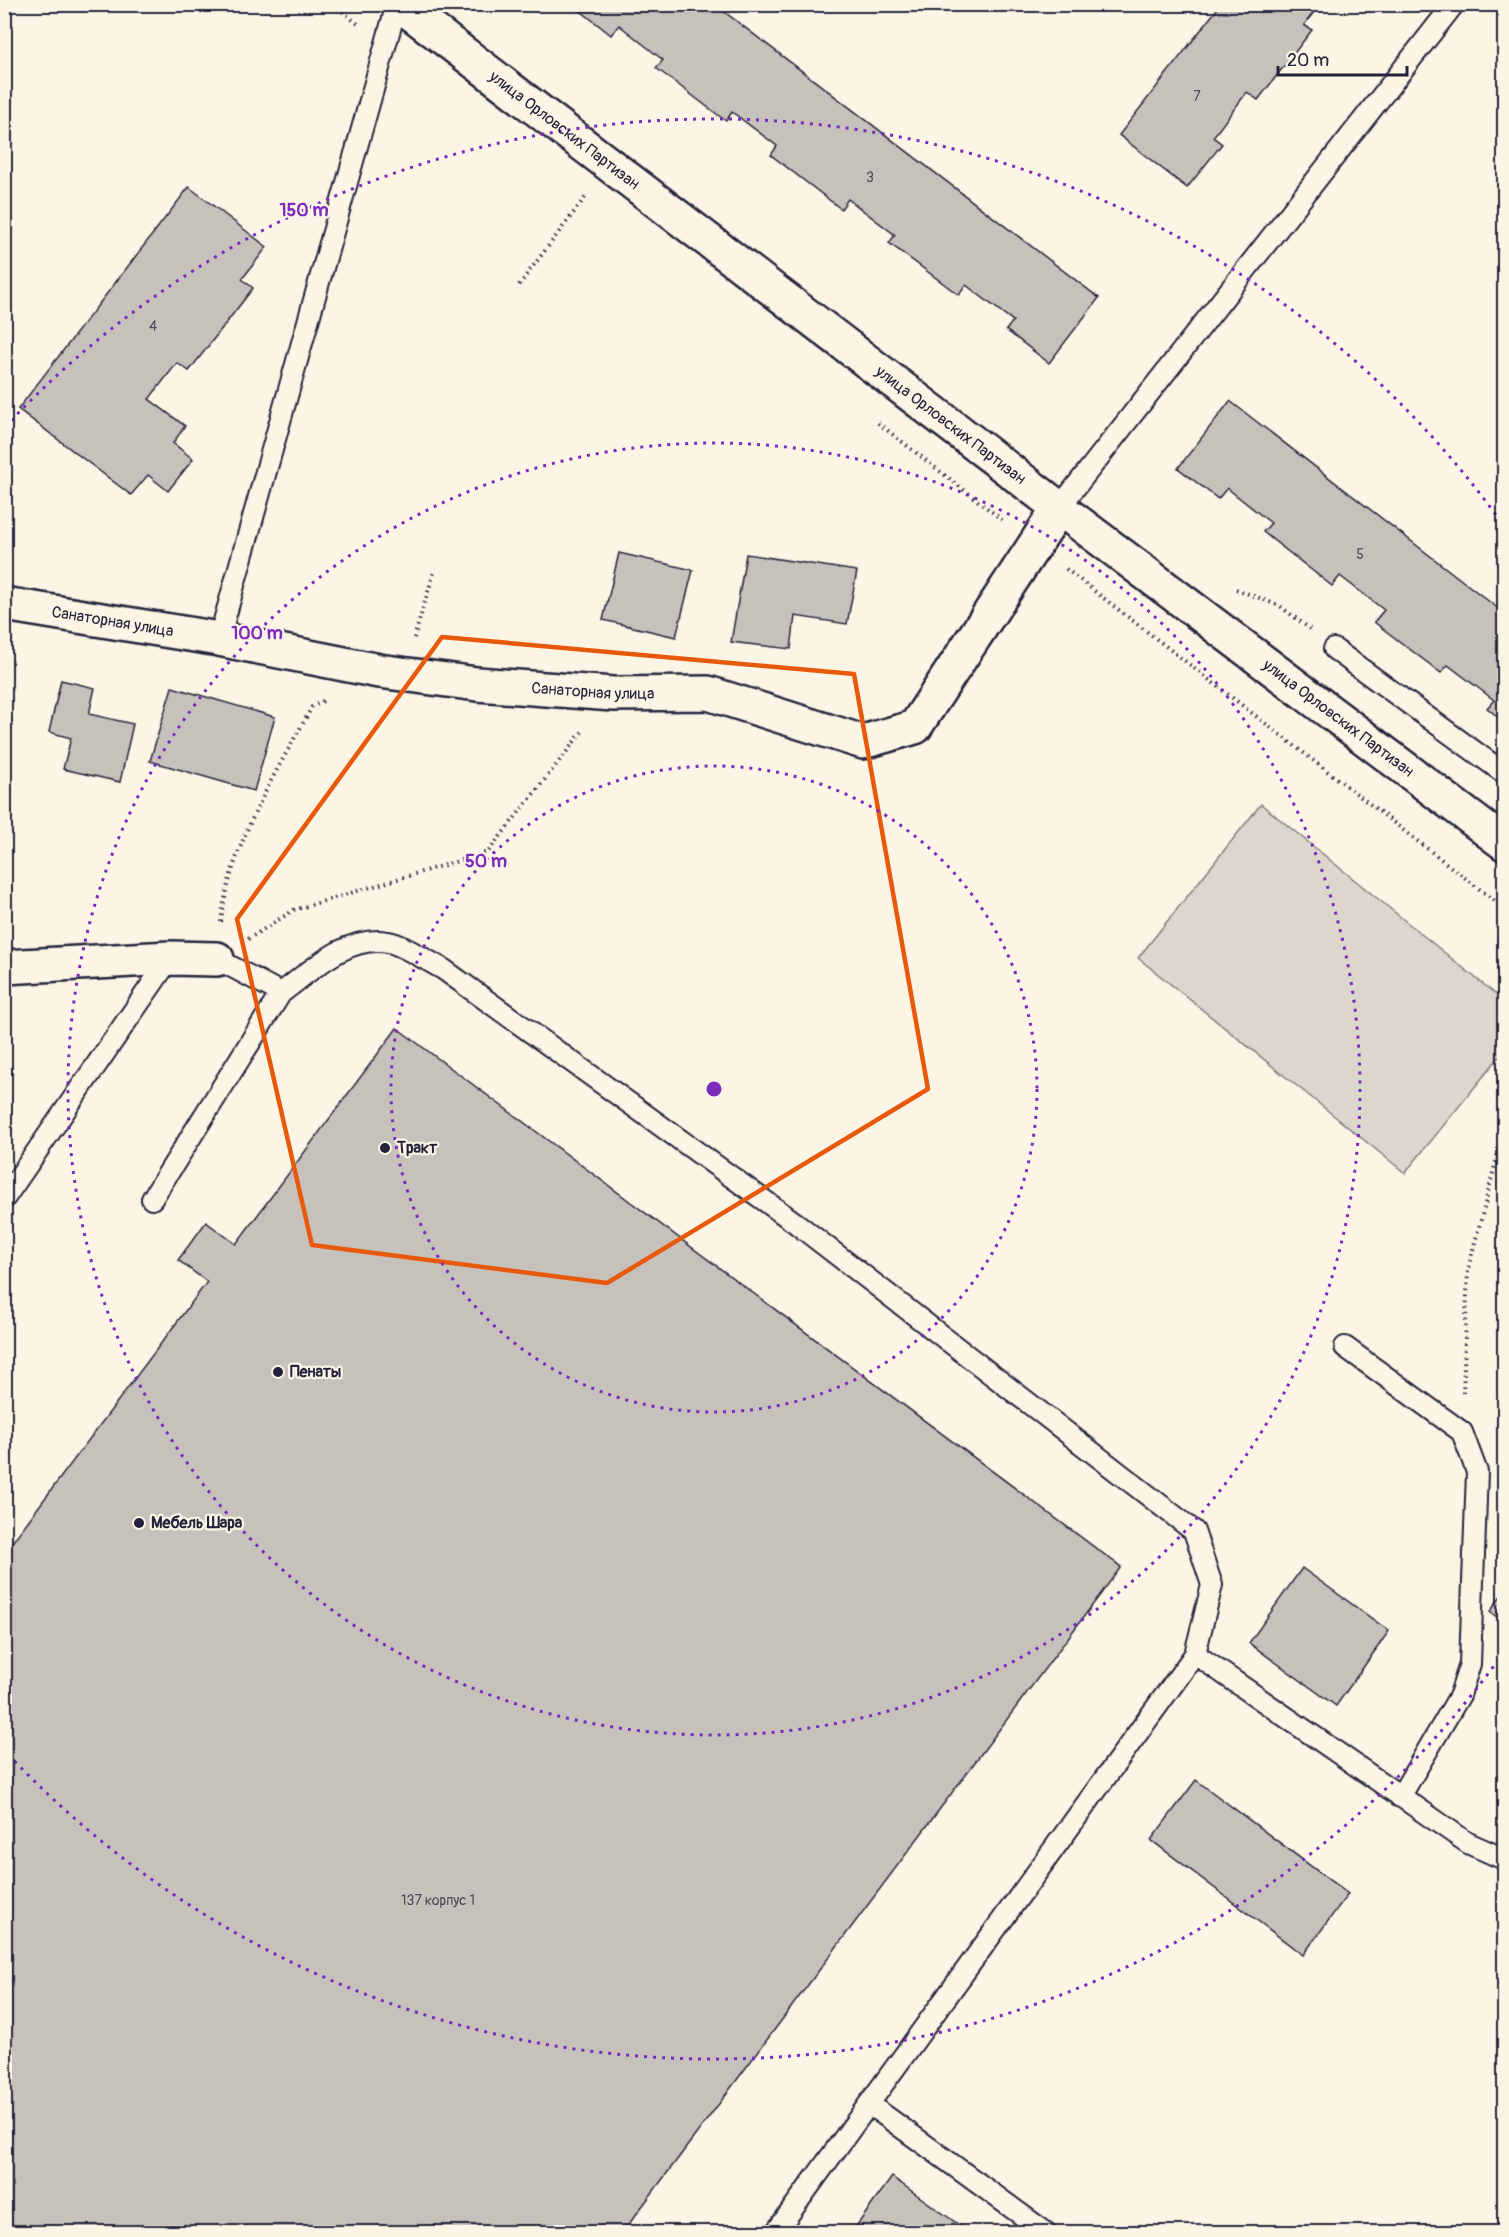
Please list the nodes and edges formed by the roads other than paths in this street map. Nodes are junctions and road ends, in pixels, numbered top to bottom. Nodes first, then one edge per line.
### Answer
1 (398, 4) edge
2 (1454, 4) edge
3 (1059, 508) junction
4 (4, 604) edge
5 (219, 639) junction
6 (1334, 649) dead end
7 (1504, 773) edge
8 (1504, 843) edge
9 (170, 958) junction
10 (217, 959) joint
11 (4, 967) edge
12 (281, 993) junction
13 (4, 1199) edge
14 (152, 1199) dead end
15 (1345, 1347) dead end
16 (1195, 1654) junction
17 (1401, 1797) junction
18 (1504, 1859) edge
19 (869, 2104) junction
20 (776, 2232) edge
21 (1045, 2232) edge

1 - 3 street, улица Орловских Партизан
1 - 5 lane
2 - 3 lane
3 - 5 street, Санаторная улица
3 - 8 street, улица Орловских Партизан
4 - 5 street, Санаторная улица
6 - 7 lane
9 - 10 street
9 - 11 street
9 - 13 lane
10 - 12 lane
12 - 14 lane
12 - 16 lane
15 - 17 lane
16 - 17 lane
16 - 19 lane
17 - 18 lane
19 - 20 lane
19 - 21 lane

